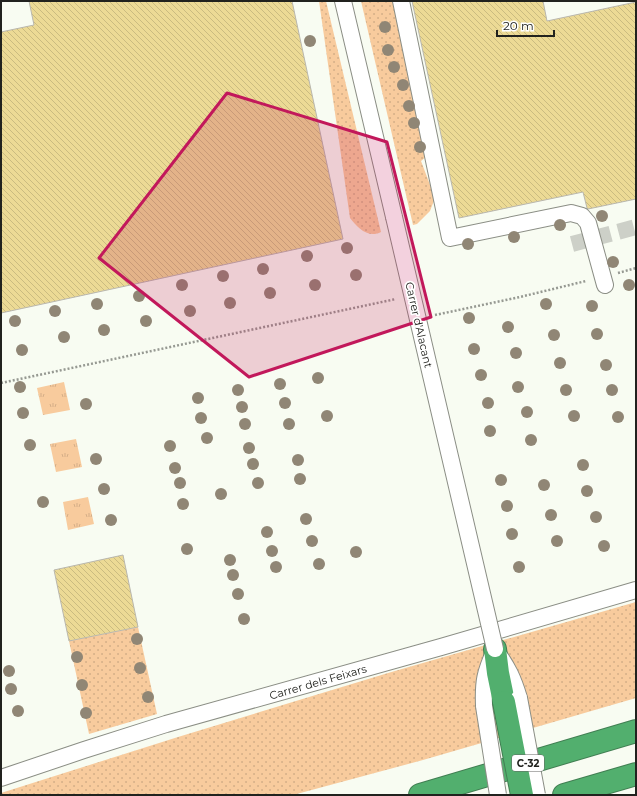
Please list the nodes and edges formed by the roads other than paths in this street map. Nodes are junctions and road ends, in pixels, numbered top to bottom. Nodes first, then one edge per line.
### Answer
1 (343, 1) edge
2 (401, 1) edge
3 (604, 281) road end
4 (636, 590) edge
5 (495, 649) joint
6 (502, 702) junction
7 (636, 731) edge
8 (636, 774) edge
9 (1, 778) edge
10 (420, 795) edge
11 (498, 795) edge
12 (522, 795) edge
13 (537, 795) edge
14 (564, 795) edge

1 - 5 street, Carrer d'Alacant, bridge
2 - 3 street
4 - 9 street, Carrer dels Feixars
5 - 6 highway
6 - 11 street, bridge
6 - 12 highway, bridge
6 - 13 street, bridge
7 - 10 highway, C-32
8 - 14 highway

